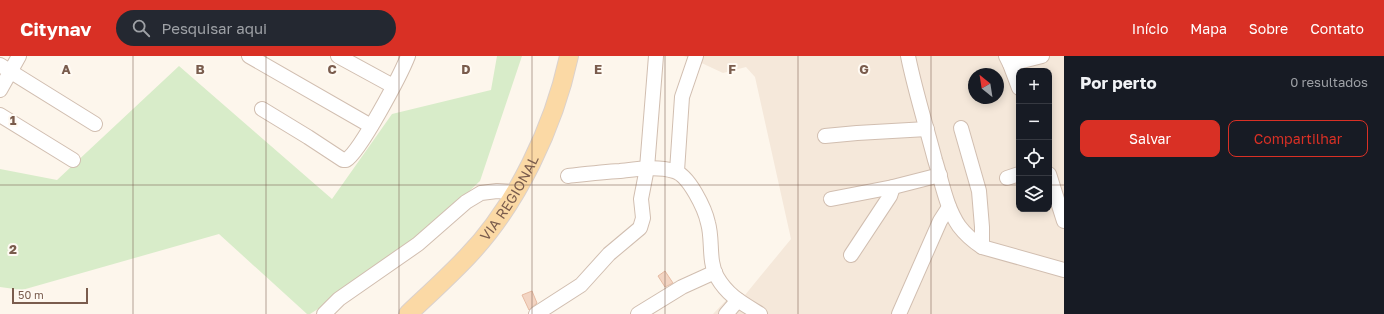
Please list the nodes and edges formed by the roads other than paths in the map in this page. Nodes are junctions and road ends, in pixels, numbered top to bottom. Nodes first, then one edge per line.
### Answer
1 (19, 56) edge
2 (249, 56) edge
3 (338, 56) edge
4 (408, 56) edge
5 (569, 56) edge
6 (656, 56) edge
7 (696, 56) edge
8 (908, 56) edge
9 (1042, 56) edge
10 (1008, 60) edge
11 (5, 68) edge
12 (1016, 80) edge
13 (393, 86) junction
14 (0, 90) edge
15 (262, 109) dead end
16 (0, 115) edge
17 (95, 124) dead end
18 (371, 126) junction
19 (961, 128) dead end
20 (927, 129) junction
21 (825, 136) dead end
22 (73, 160) dead end
23 (647, 168) junction
24 (676, 171) junction
25 (940, 175) junction
26 (568, 176) dead end
27 (1050, 176) edge
28 (893, 187) junction
29 (514, 192) junction
30 (831, 199) dead end
31 (949, 207) junction
32 (1064, 221) edge
33 (982, 247) junction
34 (851, 255) dead end
35 (1064, 270) edge
36 (715, 272) junction
37 (738, 300) junction
38 (324, 314) edge
39 (408, 314) edge
40 (536, 314) edge
41 (638, 314) edge
42 (726, 314) edge
43 (760, 314) edge
44 (899, 314) edge

1 - 11 street
2 - 18 street
3 - 13 street
4 - 13 street
5 - 29 main road, VIA REGIONAL
6 - 23 street
7 - 24 street
8 - 20 street
9 - 10 street
10 - 12 street
11 - 14 street
11 - 17 street
13 - 18 street
15 - 18 street
16 - 22 street
19 - 33 street
20 - 21 street
20 - 25 street
23 - 24 street
23 - 26 street
23 - 40 street
24 - 36 street
25 - 28 street
25 - 31 street
27 - 32 street
28 - 30 street
28 - 34 street
29 - 38 street
29 - 39 main road, VIA REGIONAL
31 - 33 street
31 - 44 street
33 - 35 street
36 - 37 street
36 - 41 street
37 - 42 street
37 - 43 street

